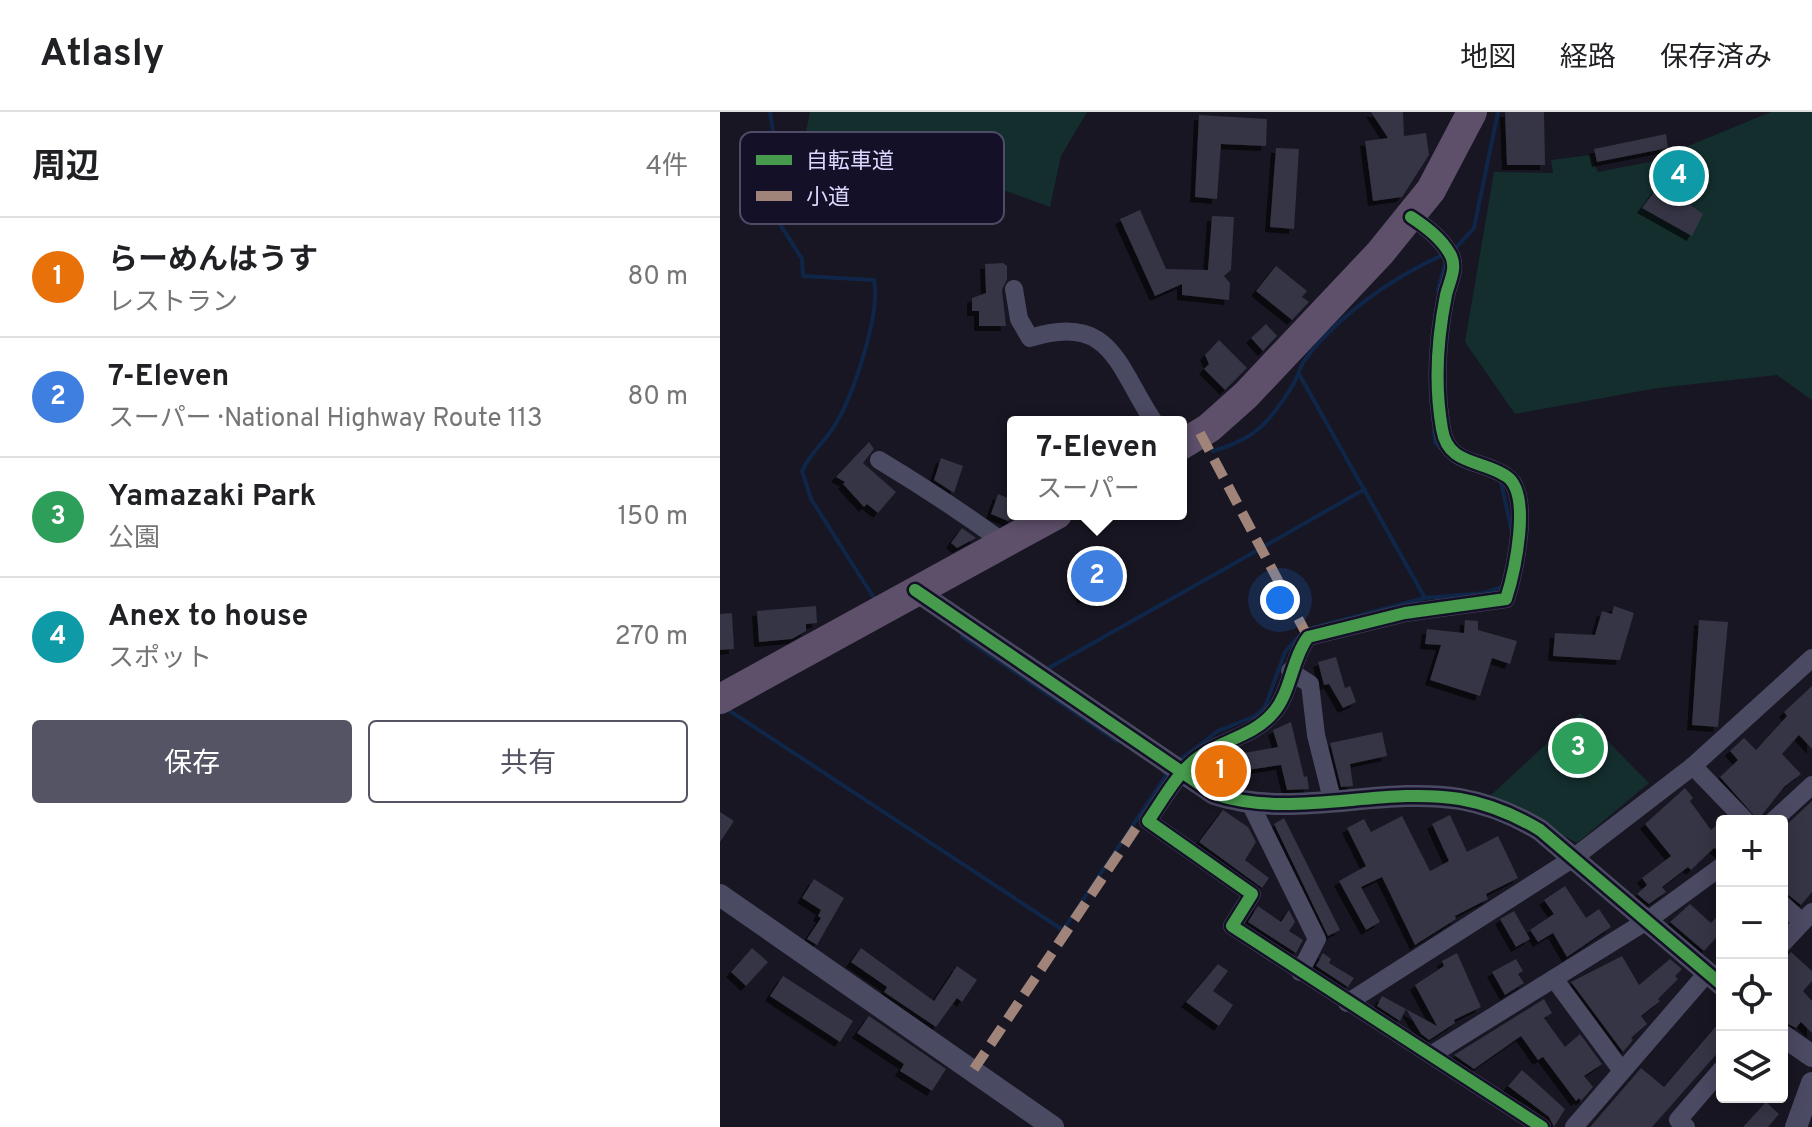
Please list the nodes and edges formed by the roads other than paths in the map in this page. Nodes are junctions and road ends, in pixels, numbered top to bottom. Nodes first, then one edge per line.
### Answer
1 (1472, 112) edge
2 (1411, 217) junction
3 (1014, 289) dead end
4 (1150, 416) edge
5 (1187, 441) edge
6 (879, 460) dead end
7 (1045, 520) edge
8 (1003, 542) junction
9 (915, 590) junction
10 (1812, 658) edge
11 (1290, 671) junction
12 (720, 699) edge
13 (1693, 766) junction
14 (1182, 772) junction
15 (1812, 785) edge
16 (1250, 803) junction
17 (1333, 803) junction
18 (1740, 815) edge
19 (1780, 815) edge
20 (1572, 859) junction
21 (1716, 870) edge
22 (720, 895) edge
23 (1788, 907) edge
24 (1807, 917) edge
25 (1648, 920) junction
26 (1788, 938) edge
27 (1300, 972) junction
28 (1715, 978) edge
29 (1555, 980) junction
30 (1347, 1003) junction
31 (1788, 1039) edge
32 (1431, 1055) junction
33 (1812, 1056) edge
34 (1622, 1071) junction
35 (1716, 1077) edge
36 (1812, 1083) edge
37 (1679, 1125) edge
38 (1053, 1127) edge
39 (1542, 1127) edge
40 (1574, 1127) edge
41 (1796, 1127) edge

1 - 2 highway
2 - 5 highway
2 - 11 street
3 - 4 street
6 - 8 street
7 - 8 highway
8 - 9 highway
9 - 12 highway
9 - 14 street
10 - 13 street
11 - 14 street
11 - 17 street
13 - 18 street
13 - 20 street
14 - 16 street
14 - 27 street
15 - 19 street
16 - 17 street
16 - 27 street
17 - 20 street
20 - 25 street
20 - 30 street
21 - 25 street
22 - 38 street
23 - 24 street
24 - 26 street
25 - 28 street
25 - 29 street
27 - 30 street
28 - 34 street
29 - 32 street
29 - 34 street
30 - 32 street
31 - 33 street
32 - 39 street
34 - 40 street
35 - 37 street
36 - 41 street

